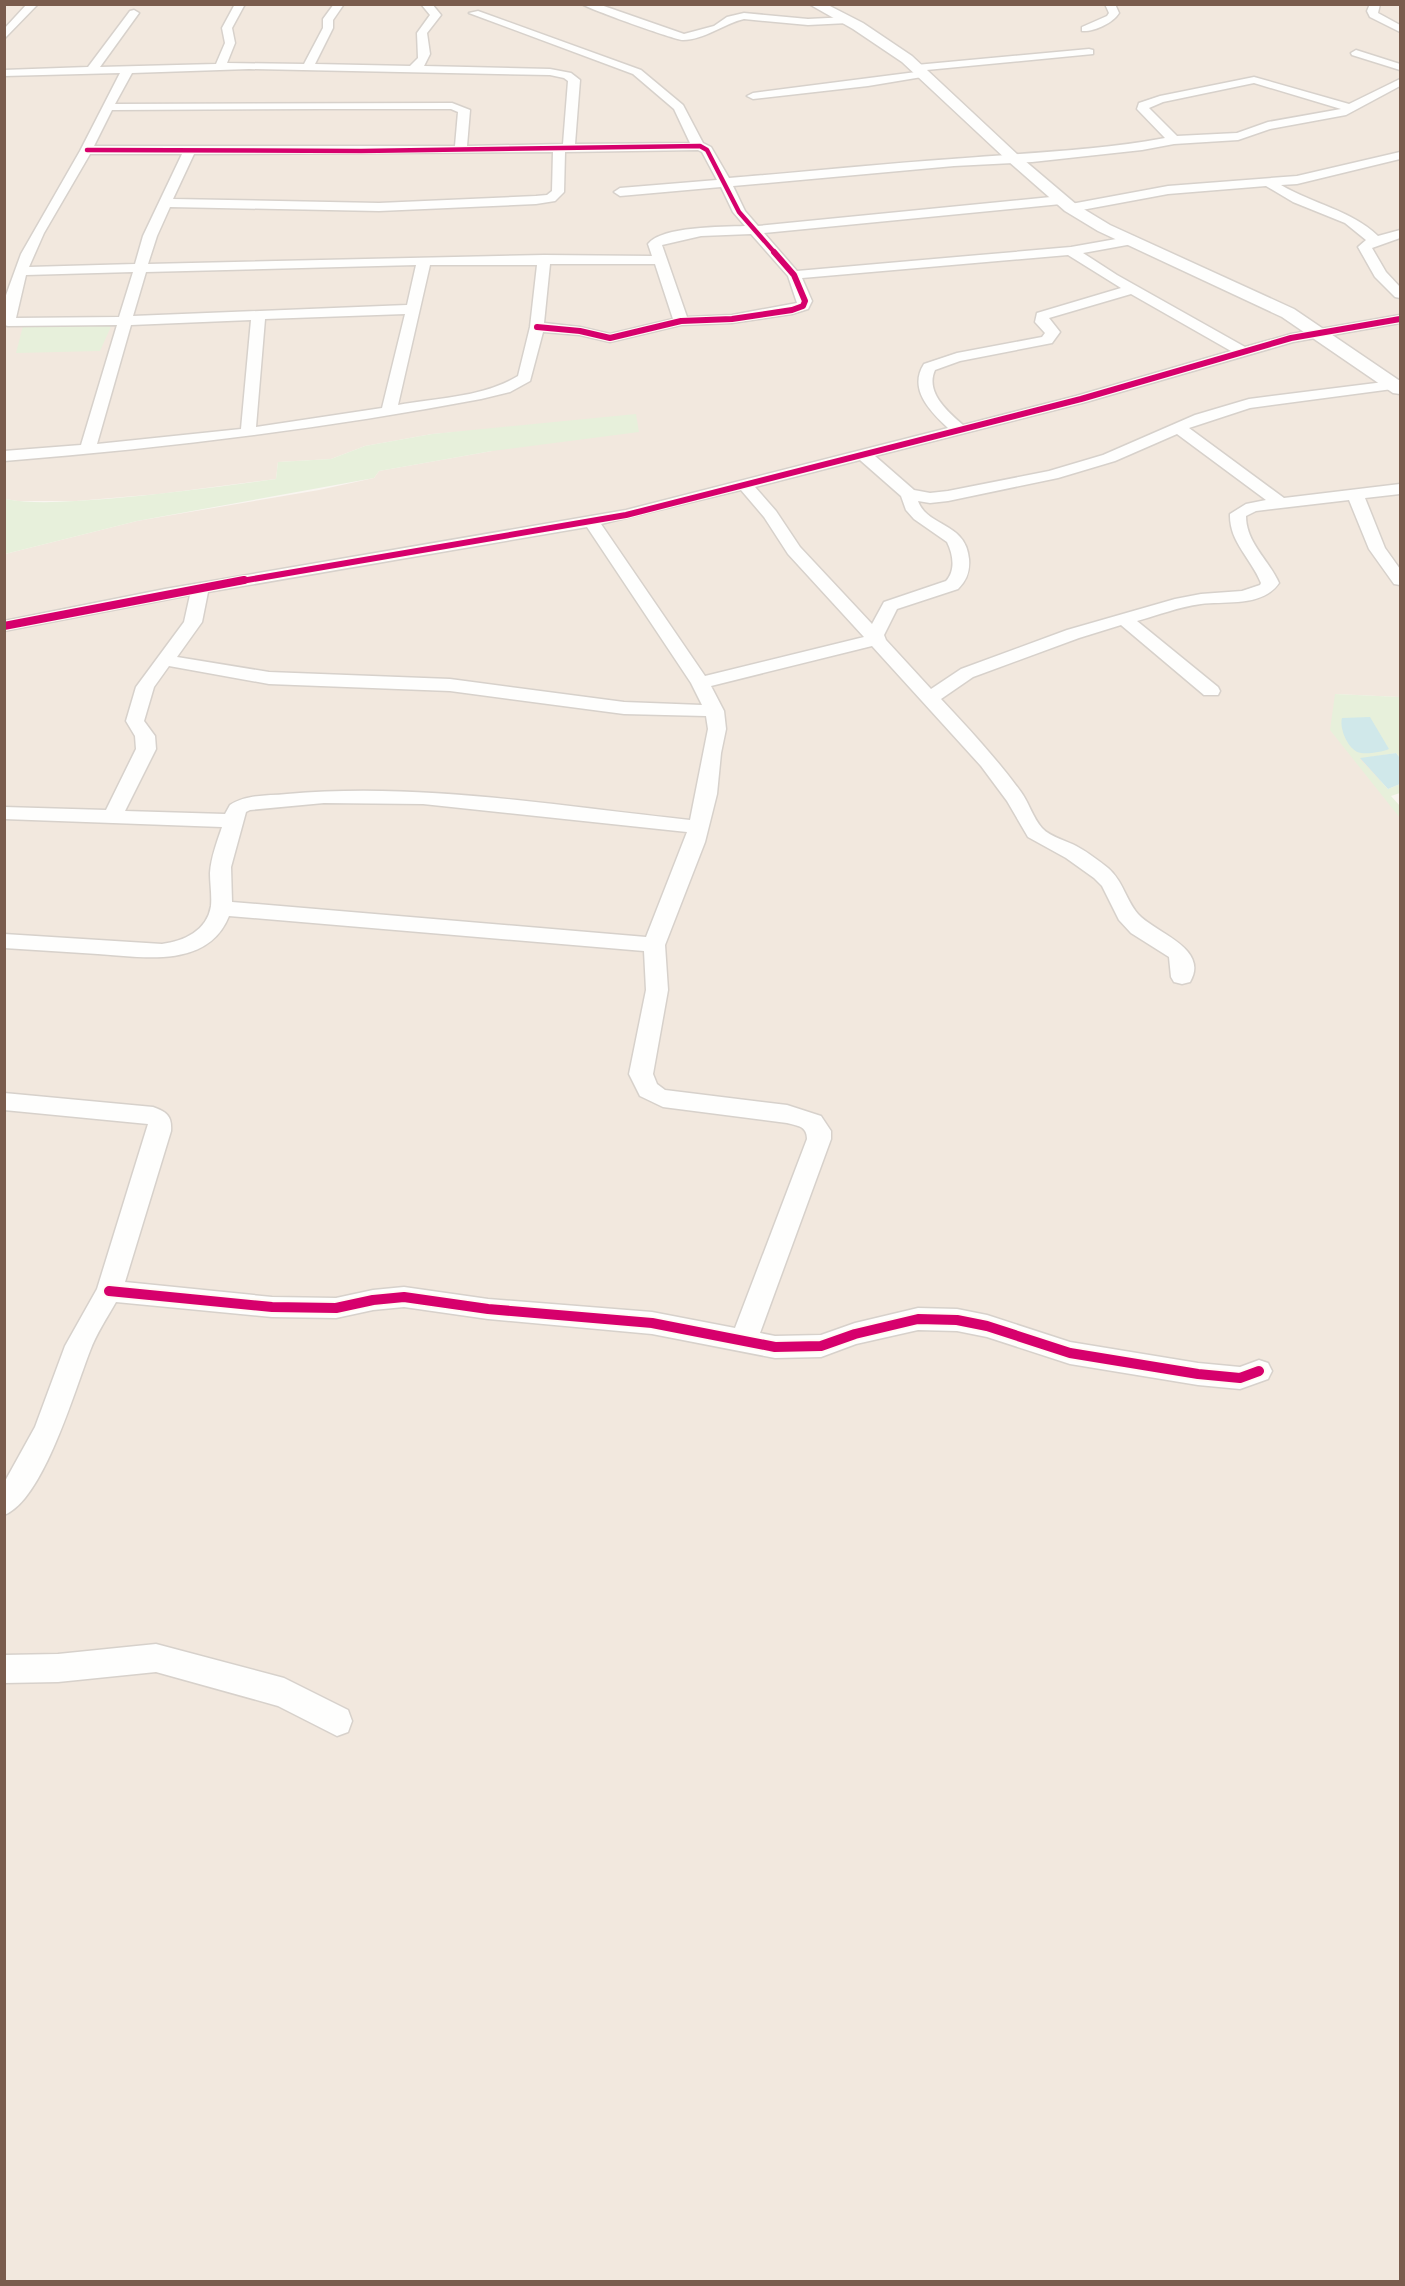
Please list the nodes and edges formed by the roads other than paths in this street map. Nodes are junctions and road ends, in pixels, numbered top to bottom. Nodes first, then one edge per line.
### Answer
1 (33, 4) edge
2 (240, 4) edge
3 (339, 4) edge
4 (426, 4) edge
5 (587, 4) edge
6 (815, 4) edge
7 (1110, 4) edge
8 (1375, 4) edge
9 (494, 7) dead end
10 (134, 13) dead end
11 (474, 13) junction
12 (459, 14) dead end
13 (848, 20) junction
14 (1086, 29) dead end
15 (1401, 29) edge
16 (4, 36) edge
17 (1089, 52) dead end
18 (1356, 53) dead end
19 (220, 67) junction
20 (308, 67) junction
21 (1401, 67) edge
22 (413, 69) junction
23 (127, 70) junction
24 (91, 71) junction
25 (920, 71) junction
26 (4, 73) edge
27 (1401, 82) edge
28 (753, 96) dead end
29 (107, 107) junction
30 (1349, 108) junction
31 (1174, 140) junction
32 (698, 146) junction
33 (564, 147) junction
34 (461, 148) junction
35 (87, 150) junction
36 (189, 152) junction
37 (1401, 156) edge
38 (1013, 158) junction
39 (726, 183) junction
40 (1269, 183) junction
41 (620, 192) dead end
42 (166, 203) junction
43 (1066, 204) junction
44 (755, 230) junction
45 (1401, 234) edge
46 (1133, 240) junction
47 (1375, 241) junction
48 (1071, 251) junction
49 (544, 259) junction
50 (660, 260) junction
51 (424, 261) junction
52 (140, 267) junction
53 (21, 271) junction
54 (794, 276) junction
55 (1133, 289) junction
56 (1401, 294) edge
57 (414, 309) junction
58 (258, 316) junction
59 (1401, 319) edge
60 (126, 320) junction
61 (681, 321) junction
62 (537, 327) junction
63 (1319, 332) junction
64 (1244, 352) junction
65 (1399, 386) edge
66 (389, 412) junction
67 (1178, 428) junction
68 (248, 431) junction
69 (961, 431) junction
70 (87, 450) junction
71 (864, 454) junction
72 (4, 456) edge
73 (746, 486) junction
74 (1401, 489) edge
75 (909, 494) junction
76 (1355, 494) junction
77 (1280, 503) junction
78 (591, 521) junction
79 (1401, 579) edge
80 (200, 588) junction
81 (1124, 619) junction
82 (4, 626) edge
83 (876, 638) junction
84 (164, 660) junction
85 (700, 683) junction
86 (1211, 691) dead end
87 (931, 697) junction
88 (715, 711) junction
89 (4, 813) edge
90 (112, 818) junction
91 (234, 821) junction
92 (698, 827) junction
93 (220, 908) junction
94 (4, 941) edge
95 (654, 945) junction
96 (1182, 977) dead end
97 (4, 1101) edge
98 (109, 1291) junction
99 (744, 1340) junction
100 (1259, 1371) dead end
101 (4, 1503) edge
102 (4, 1669) edge
103 (337, 1721) dead end

1 - 16 street
2 - 19 street
3 - 20 street
4 - 22 street
5 - 13 street
6 - 13 street
7 - 14 street
8 - 15 street
9 - 11 street
10 - 24 street
11 - 12 street
11 - 32 street
13 - 25 street
17 - 25 street
18 - 21 street
19 - 20 street
19 - 23 street
20 - 22 street
22 - 33 street
23 - 24 street
23 - 29 street
24 - 26 street
25 - 28 street
25 - 38 street
27 - 30 street
29 - 34 street
29 - 35 street
30 - 31 street
30 - 31 street
31 - 38 street
32 - 33 street
32 - 39 street
33 - 34 street
33 - 42 street
34 - 36 street
35 - 36 street
35 - 53 street
36 - 42 street
37 - 40 street
38 - 39 street
38 - 43 street
39 - 41 street
39 - 44 street
40 - 43 street
40 - 47 street
42 - 52 street
43 - 44 street
43 - 46 street
44 - 50 street
44 - 54 street
45 - 47 street
46 - 48 street
46 - 63 street
47 - 56 street
48 - 54 street
48 - 55 street
49 - 50 street
49 - 51 street
49 - 62 street
50 - 61 street
51 - 52 street
51 - 57 street
52 - 53 street
52 - 60 street
53 - 60 street
54 - 61 street
55 - 64 street
55 - 69 street
57 - 58 street
57 - 66 street
58 - 60 street
58 - 68 street
59 - 63 street
60 - 70 street
61 - 62 street
62 - 66 street
63 - 64 street
63 - 65 street
64 - 69 street
65 - 67 street
66 - 68 street
67 - 75 street
67 - 77 street
68 - 70 street
69 - 71 street
70 - 72 street
71 - 73 street
71 - 75 street
73 - 78 street
73 - 83 street
74 - 76 street
75 - 83 street
76 - 77 street
76 - 79 street
77 - 81 street
78 - 80 street
78 - 85 street
80 - 82 street
80 - 84 street
81 - 86 street
81 - 87 street
83 - 85 street
83 - 87 street
84 - 88 street
84 - 90 street
85 - 88 street
87 - 96 street
88 - 92 street
89 - 90 street
90 - 91 street
91 - 92 street
91 - 93 street
92 - 95 street
93 - 94 street
93 - 95 street
95 - 99 street
97 - 98 street
98 - 99 street
98 - 101 street
99 - 100 street
102 - 103 street

